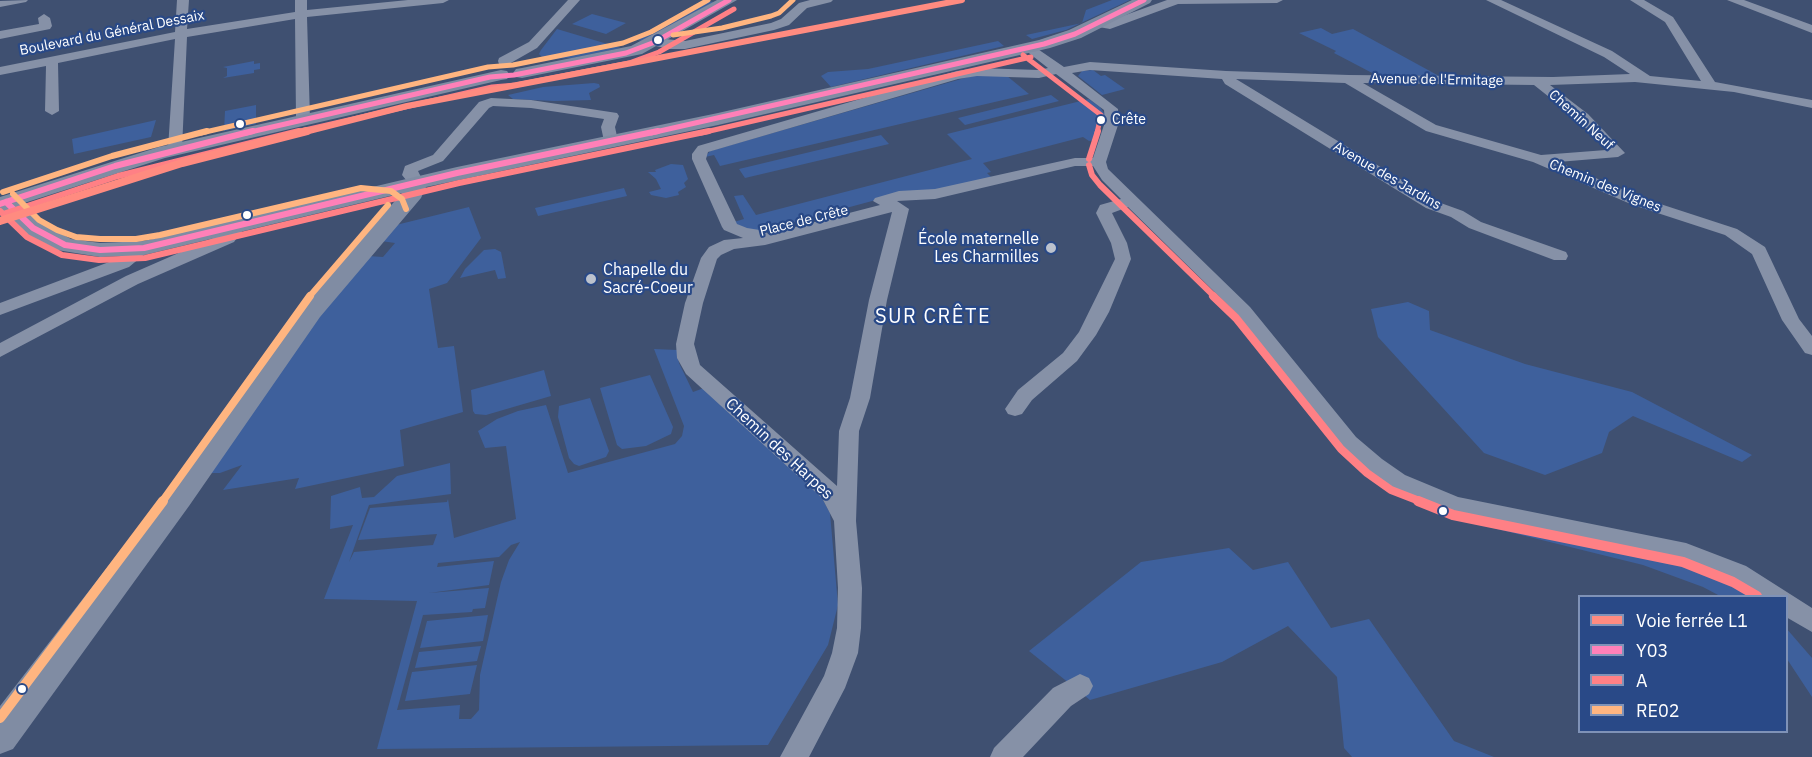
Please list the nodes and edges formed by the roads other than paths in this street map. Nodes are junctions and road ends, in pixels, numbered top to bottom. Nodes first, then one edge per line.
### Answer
1 (22, 0) edge
2 (183, 0) edge
3 (301, 0) edge
4 (443, 0) edge
5 (574, 0) edge
6 (729, 0) edge
7 (827, 0) edge
8 (1144, 0) edge
9 (1277, 0) edge
10 (1492, 0) edge
11 (1636, 0) edge
12 (1733, 0) edge
13 (0, 4) edge
14 (302, 14) junction
15 (44, 18) dead end
16 (1097, 23) junction
17 (1812, 29) edge
18 (182, 33) junction
19 (0, 35) edge
20 (655, 42) junction
21 (1029, 47) junction
22 (52, 60) junction
23 (528, 61) junction
24 (499, 68) junction
25 (1060, 70) junction
26 (0, 71) edge
27 (1226, 75) junction
28 (1645, 78) junction
29 (1349, 79) junction
30 (1538, 81) junction
31 (1710, 85) junction
32 (1812, 104) edge
33 (52, 111) dead end
34 (303, 119) junction
35 (611, 141) junction
36 (175, 149) junction
37 (1538, 159) junction
38 (1099, 162) junction
39 (66, 182) junction
40 (416, 183) junction
41 (352, 199) junction
42 (1132, 201) junction
43 (2, 207) edge
44 (396, 212) junction
45 (237, 227) junction
46 (33, 228) junction
47 (144, 248) junction
48 (713, 253) joint
49 (1560, 256) dead end
50 (0, 309) edge
51 (1812, 349) edge
52 (0, 351) edge
53 (1016, 409) dead end
54 (845, 521) junction
55 (1773, 595) edge
56 (1788, 604) edge
57 (1812, 621) edge
58 (1080, 687) dead end
59 (0, 736) edge
60 (794, 757) edge
61 (1004, 757) edge

1 - 13 street
2 - 18 street
3 - 14 street
4 - 14 street, Boulevard du Général Dessaix
5 - 23 street
6 - 20 main road
7 - 20 street
8 - 16 main road
9 - 16 street
10 - 28 street
11 - 31 street
12 - 17 street
14 - 18 street, Boulevard du Général Dessaix
14 - 34 street
15 - 19 street
16 - 21 main road
18 - 22 street, Boulevard du Général Dessaix
18 - 36 street
20 - 23 main road
21 - 25 street
21 - 35 main road
22 - 26 street, Boulevard du Général Dessaix
22 - 33 street
23 - 24 main road
23 - 24 street
24 - 34 main road
25 - 27 street, Avenue de l'Ermitage
25 - 38 street
25 - 38 street, Place de Crête
27 - 29 street, Avenue de l'Ermitage
27 - 49 street, Avenue des Jardins
28 - 30 street, Avenue de l'Ermitage
28 - 31 street, Avenue de l'Ermitage
29 - 30 street, Avenue de l'Ermitage
29 - 37 street, Chemin des Vignes
30 - 37 street, Chemin Neuf
31 - 32 street, Avenue de l'Ermitage
34 - 36 main road
35 - 40 main road
35 - 40 street
36 - 39 main road
37 - 51 street, Chemin des Vignes
38 - 42 street
39 - 43 main road
39 - 46 main road
40 - 41 main road
40 - 44 main road
41 - 44 main road
41 - 45 main road
42 - 53 street
42 - 55 street
43 - 46 main road
44 - 59 main road
45 - 47 main road
45 - 52 street
46 - 47 main road
47 - 50 street
48 - 54 street, Chemin des Harpes
48 - 54 street, Place de Crête
54 - 60 street, Chemin des Harpes
56 - 57 street
58 - 61 street

